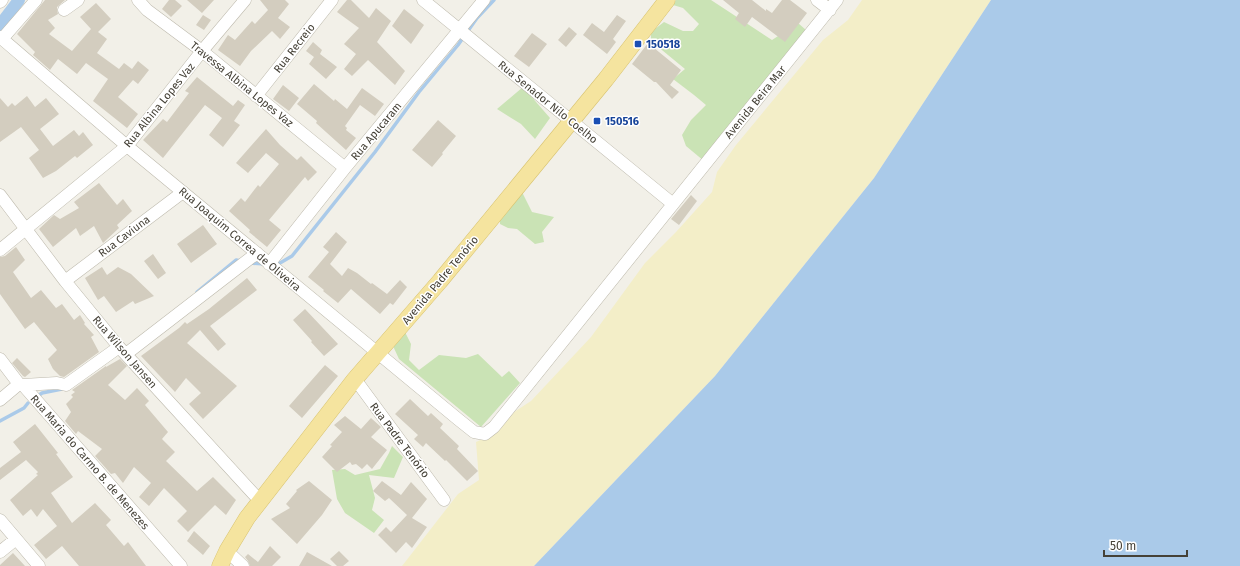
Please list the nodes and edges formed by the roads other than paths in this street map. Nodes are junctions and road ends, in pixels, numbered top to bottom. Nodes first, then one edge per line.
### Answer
1 (36, 0) edge
2 (78, 0) edge
3 (138, 0) edge
4 (245, 0) edge
5 (332, 0) edge
6 (423, 0) edge
7 (484, 0) edge
8 (667, 0) edge
9 (817, 0) edge
10 (833, 5) edge
11 (64, 10) dead end
12 (460, 30) junction
13 (1, 38) edge
14 (202, 51) junction
15 (256, 96) junction
16 (571, 121) junction
17 (127, 146) junction
18 (345, 168) junction
19 (183, 192) junction
20 (0, 195) edge
21 (673, 204) junction
22 (25, 228) junction
23 (0, 250) edge
24 (257, 253) junction
25 (269, 264) junction
26 (64, 280) junction
27 (123, 350) junction
28 (378, 352) junction
29 (0, 359) edge
30 (355, 380) junction
31 (21, 385) junction
32 (0, 400) edge
33 (485, 434) joint
34 (444, 500) dead end
35 (260, 501) junction
36 (0, 520) edge
37 (16, 539) junction
38 (227, 551) junction
39 (0, 552) edge
40 (39, 566) edge
41 (181, 566) edge
42 (220, 566) edge
43 (243, 566) edge

1 - 13 street
2 - 11 street
3 - 14 street, Travessa Albina Lopes Vaz
4 - 14 street, Rua Albina Lopes Vaz
5 - 15 street, Rua Recreio
6 - 12 street, Rua Senador Nilo Coelho
7 - 12 street, Rua Apucaram
8 - 16 main road, Avenida Padre Tenório
9 - 10 street
10 - 21 street, Avenida Beira Mar
12 - 16 street, Rua Senador Nilo Coelho
12 - 18 street, Rua Apucaram
13 - 17 street, Rua Joaquim Correa de Oliveira
14 - 15 street, Travessa Albina Lopes Vaz
14 - 17 street, Rua Albina Lopes Vaz
15 - 18 street, Travessa Albina Lopes Vaz
16 - 21 street, Rua Senador Nilo Coelho
16 - 28 main road, Avenida Padre Tenório
17 - 19 street, Rua Joaquim Correa de Oliveira
17 - 22 street, Rua Albina Lopes Vaz
18 - 25 street, Rua Apucaram
19 - 24 street, Rua Joaquim Correa de Oliveira
19 - 26 street, Rua Caviuna
20 - 22 street, Rua Wilson Jansen
21 - 33 street, Avenida Beira Mar
22 - 23 street, Rua Albina Lopes Vaz
22 - 26 street, Rua Wilson Jansen
24 - 25 street, Rua Joaquim Correa de Oliveira
24 - 27 street
25 - 28 street, Rua Joaquim Correa de Oliveira
26 - 27 street, Rua Wilson Jansen
27 - 31 street
27 - 35 street, Rua Wilson Jansen
28 - 30 main road, Avenida Padre Tenório
28 - 33 street, Rua Joaquim Correa de Oliveira
29 - 31 street, Rua Maria do Carmo B. de Menezes
30 - 34 street, Rua Padre Tenório
30 - 35 main road, Avenida Padre Tenório
31 - 32 street
31 - 41 street, Rua Maria do Carmo B. de Menezes
35 - 38 main road, Avenida Padre Tenório
36 - 37 street
37 - 39 street
37 - 40 street
38 - 42 main road, Avenida Padre Tenório
38 - 43 street

